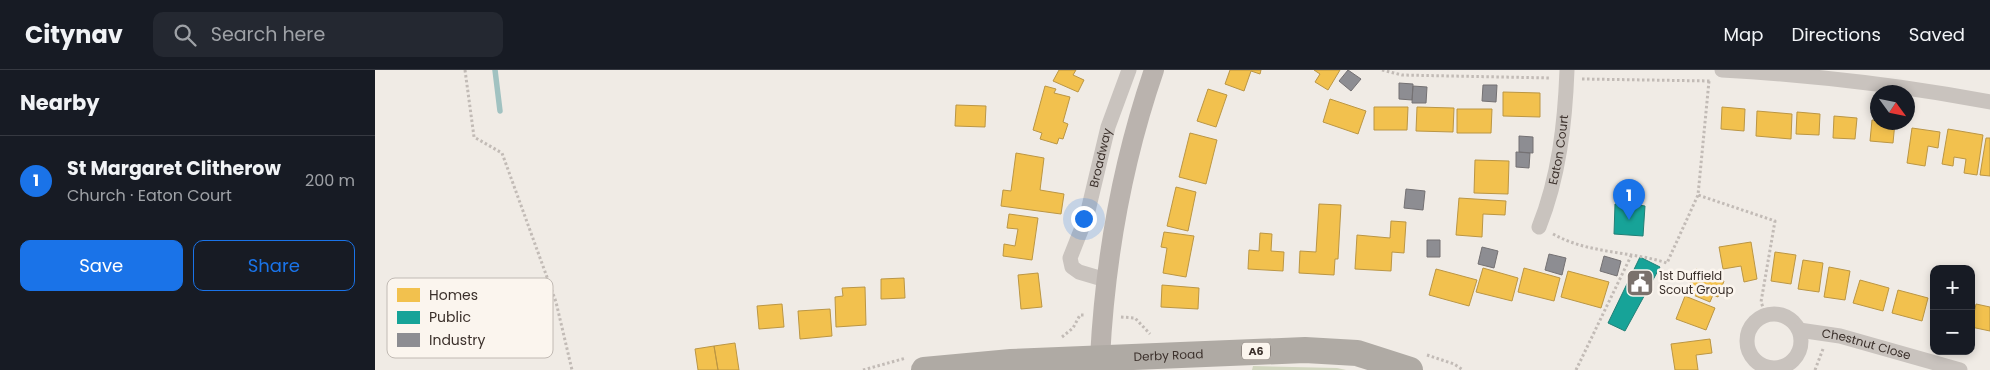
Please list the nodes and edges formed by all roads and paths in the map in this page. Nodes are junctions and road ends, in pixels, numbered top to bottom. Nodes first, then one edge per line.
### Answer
1 (465, 70) edge
2 (1129, 70) edge
3 (1154, 70) edge
4 (1382, 70) edge
5 (1567, 74) edge
6 (1717, 76) edge
7 (1709, 81) junction
8 (1990, 102) edge
9 (1699, 195) junction
10 (1539, 226) joint
11 (1631, 256) junction
12 (547, 278) edge
13 (1098, 278) junction
14 (553, 294) edge
15 (1766, 315) junction
16 (1799, 330) junction
17 (1827, 334) junction
18 (1100, 358) junction
19 (572, 370) edge
20 (923, 370) edge
21 (1410, 370) edge
22 (1576, 370) edge
23 (1815, 370) edge
24 (1960, 370) edge

1 - 12 path
2 - 13 street, Broadway
3 - 13 main road, Broadway
4 - 5 path
5 - 7 path
5 - 10 street, Eaton Court
6 - 7 path
6 - 7 path
6 - 8 street
7 - 9 path
9 - 11 path
9 - 15 path
10 - 11 path
11 - 22 path
13 - 18 main road, Broadway
14 - 19 path
15 - 16 street, Chestnut Close
15 - 16 street, Chestnut Close
16 - 17 street, Chestnut Close
17 - 23 path
17 - 24 street, Chestnut Close
18 - 20 highway, Derby Road / A6
18 - 21 highway, Derby Road / A6

